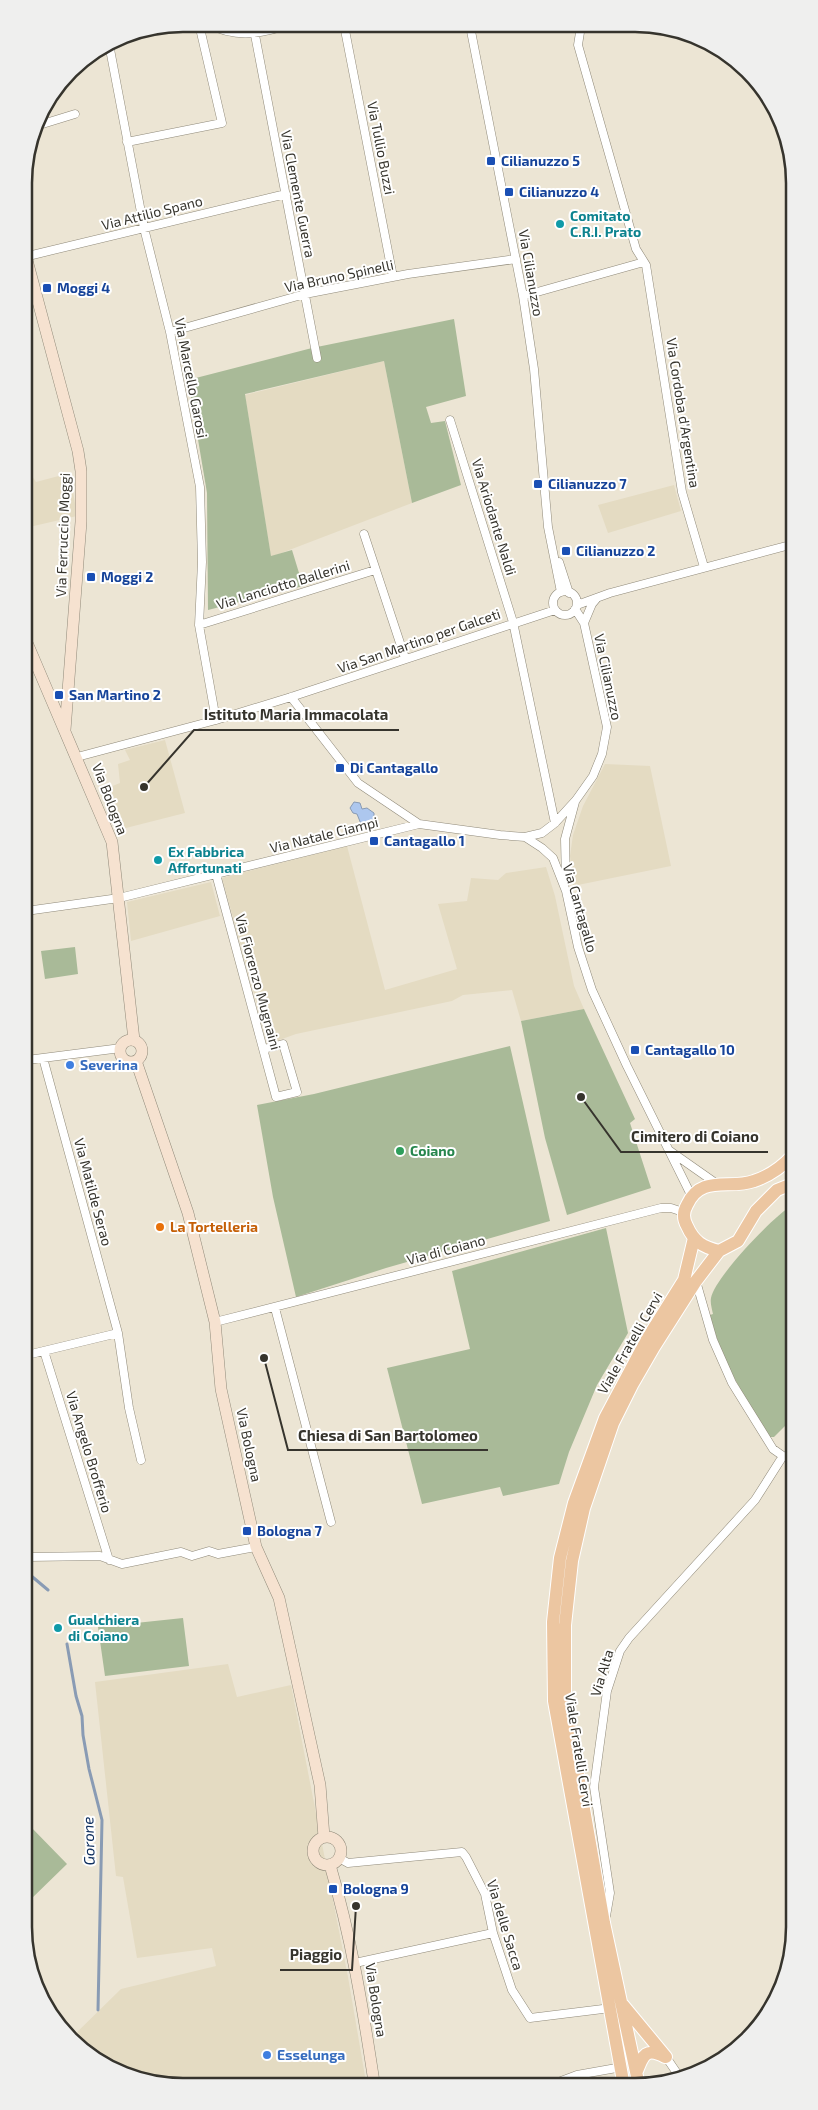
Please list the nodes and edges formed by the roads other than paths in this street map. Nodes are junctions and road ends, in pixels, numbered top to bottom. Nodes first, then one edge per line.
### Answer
1 (201, 33) edge
2 (230, 33) edge
3 (262, 33) edge
4 (346, 33) edge
5 (471, 33) edge
6 (580, 33) edge
7 (255, 35) junction
8 (110, 52) edge
9 (75, 114) dead end
10 (45, 123) edge
11 (127, 142) junction
12 (286, 194) junction
13 (144, 228) junction
14 (33, 252) edge
15 (516, 259) junction
16 (644, 262) junction
17 (393, 277) junction
18 (33, 284) edge
19 (305, 294) junction
20 (523, 296) junction
21 (170, 332) junction
22 (317, 358) dead end
23 (450, 420) dead end
24 (364, 534) dead end
25 (786, 545) edge
26 (704, 568) junction
27 (375, 570) junction
28 (565, 592) junction
29 (597, 598) junction
30 (576, 607) junction
31 (555, 610) junction
32 (513, 622) junction
33 (584, 623) junction
34 (199, 625) junction
35 (33, 655) edge
36 (405, 658) junction
37 (70, 682) junction
38 (48, 688) junction
39 (290, 697) junction
40 (216, 720) junction
41 (65, 730) junction
42 (77, 757) junction
43 (576, 800) junction
44 (555, 823) junction
45 (419, 824) junction
46 (525, 837) junction
47 (216, 874) junction
48 (566, 891) junction
49 (119, 898) junction
50 (33, 910) edge
51 (134, 1040) junction
52 (121, 1048) junction
53 (264, 1049) junction
54 (44, 1058) junction
55 (33, 1059) edge
56 (136, 1061) junction
57 (668, 1150) junction
58 (785, 1163) edge
59 (717, 1184) junction
60 (785, 1187) edge
61 (692, 1195) junction
62 (683, 1212) junction
63 (694, 1238) junction
64 (719, 1251) junction
65 (696, 1281) junction
66 (275, 1308) junction
67 (215, 1322) junction
68 (118, 1333) junction
69 (44, 1351) junction
70 (33, 1354) edge
71 (783, 1456) joint
72 (141, 1460) dead end
73 (330, 1522) dead end
74 (256, 1547) junction
75 (33, 1557) edge
76 (109, 1560) junction
77 (324, 1837) junction
78 (335, 1861) junction
79 (604, 1923) junction
80 (493, 1933) junction
81 (355, 1963) junction
82 (616, 2006) junction
83 (666, 2057) junction
84 (622, 2067) junction
85 (676, 2071) edge
86 (638, 2076) edge
87 (373, 2078) edge
88 (569, 2078) edge
89 (623, 2078) edge

1 - 11 street
2 - 7 street
3 - 7 street
4 - 17 street, Via Tullio Buzzi
5 - 15 street, Via Cilianuzzo
6 - 16 street, Via Cordoba d'Argentina
7 - 12 street, Via Clemente Guerra
8 - 11 street, Via Marcello Garosi
9 - 10 street
11 - 13 street, Via Marcello Garosi
12 - 13 street, Via Attilio Spano
12 - 19 street, Via Clemente Guerra
13 - 14 street, Via Attilio Spano
13 - 21 street, Via Marcello Garosi
15 - 17 street, Via Bruno Spinelli
15 - 20 street, Via Cilianuzzo
16 - 20 street
16 - 26 street, Via Cordoba d'Argentina
17 - 19 street, Via Bruno Spinelli
18 - 37 street, Via Ferruccio Moggi
19 - 21 street, Via Bruno Spinelli
19 - 22 street, Via Clemente Guerra
20 - 28 street, Via Cilianuzzo
21 - 34 street, Via Marcello Garosi
23 - 32 street, Via Ariodante Naldi
24 - 27 street
25 - 26 street
26 - 29 street
27 - 34 street, Via Lanciotto Ballerini
27 - 36 street
28 - 30 street, Via Cilianuzzo
28 - 31 street
29 - 30 street
29 - 33 street
30 - 31 street
30 - 33 street, Via Cilianuzzo
31 - 32 street, Via San Martino per Galceti
32 - 36 street, Via San Martino per Galceti
32 - 44 street, Via Ariodante Naldi
33 - 43 street, Via Cilianuzzo
34 - 40 street, Via Marcello Garosi
35 - 38 street, Via Bologna
36 - 39 street, Via San Martino per Galceti
37 - 38 street
37 - 41 street, Via Ferruccio Moggi
38 - 41 street, Via Bologna
39 - 40 street, Via San Martino per Galceti
39 - 45 street
40 - 42 street, Via San Martino per Galceti
41 - 42 street, Via Bologna
42 - 49 street, Via Bologna
43 - 44 street, Via Cilianuzzo
43 - 48 street
44 - 46 street, Via Cilianuzzo
45 - 46 street
45 - 47 street, Via Natale Ciampi
46 - 48 street, Via Cantagallo
47 - 49 street, Via Natale Ciampi
47 - 53 street, Via Fiorenzo Mugnaini
48 - 57 street, Via Cantagallo
49 - 50 street, Via Natale Ciampi
49 - 51 street, Via Bologna
51 - 52 street
51 - 56 street, Via Bologna
52 - 54 street
52 - 56 street
53 - 53 street, Via Fiorenzo Mugnaini
54 - 55 street
54 - 68 street, Via Matilde Serao
56 - 67 street, Via Bologna
57 - 59 street, Via Cantagallo
57 - 61 street, Via Cantagallo
58 - 59 main road
59 - 61 main road
60 - 64 main road, Viale Fratelli Cervi
61 - 62 main road
62 - 63 main road
62 - 66 street, Via di Coiano
63 - 64 main road
63 - 82 main road, Viale Fratelli Cervi
64 - 65 main road, Viale Fratelli Cervi
65 - 71 street
65 - 79 main road, Viale Fratelli Cervi
66 - 67 street, Via di Coiano
66 - 73 street
67 - 74 street, Via Bologna
68 - 69 street
68 - 72 street, Via Matilde Serao
69 - 70 street
69 - 76 street, Via Angelo Brofferio
71 - 79 street, Via Alta
74 - 76 street
74 - 77 street, Via Bologna
75 - 76 street
77 - 78 street, Via Bologna
77 - 78 street, Via Bologna
78 - 80 street, Via delle Sacca
78 - 81 street, Via Bologna
79 - 82 main road, Viale Fratelli Cervi
80 - 81 street
80 - 82 street, Via delle Sacca
81 - 87 street, Via Bologna
82 - 83 main road
82 - 84 main road, Viale Fratelli Cervi
82 - 86 main road, Viale Fratelli Cervi
83 - 85 street
83 - 86 main road
84 - 88 street
84 - 89 main road, Viale Fratelli Cervi

